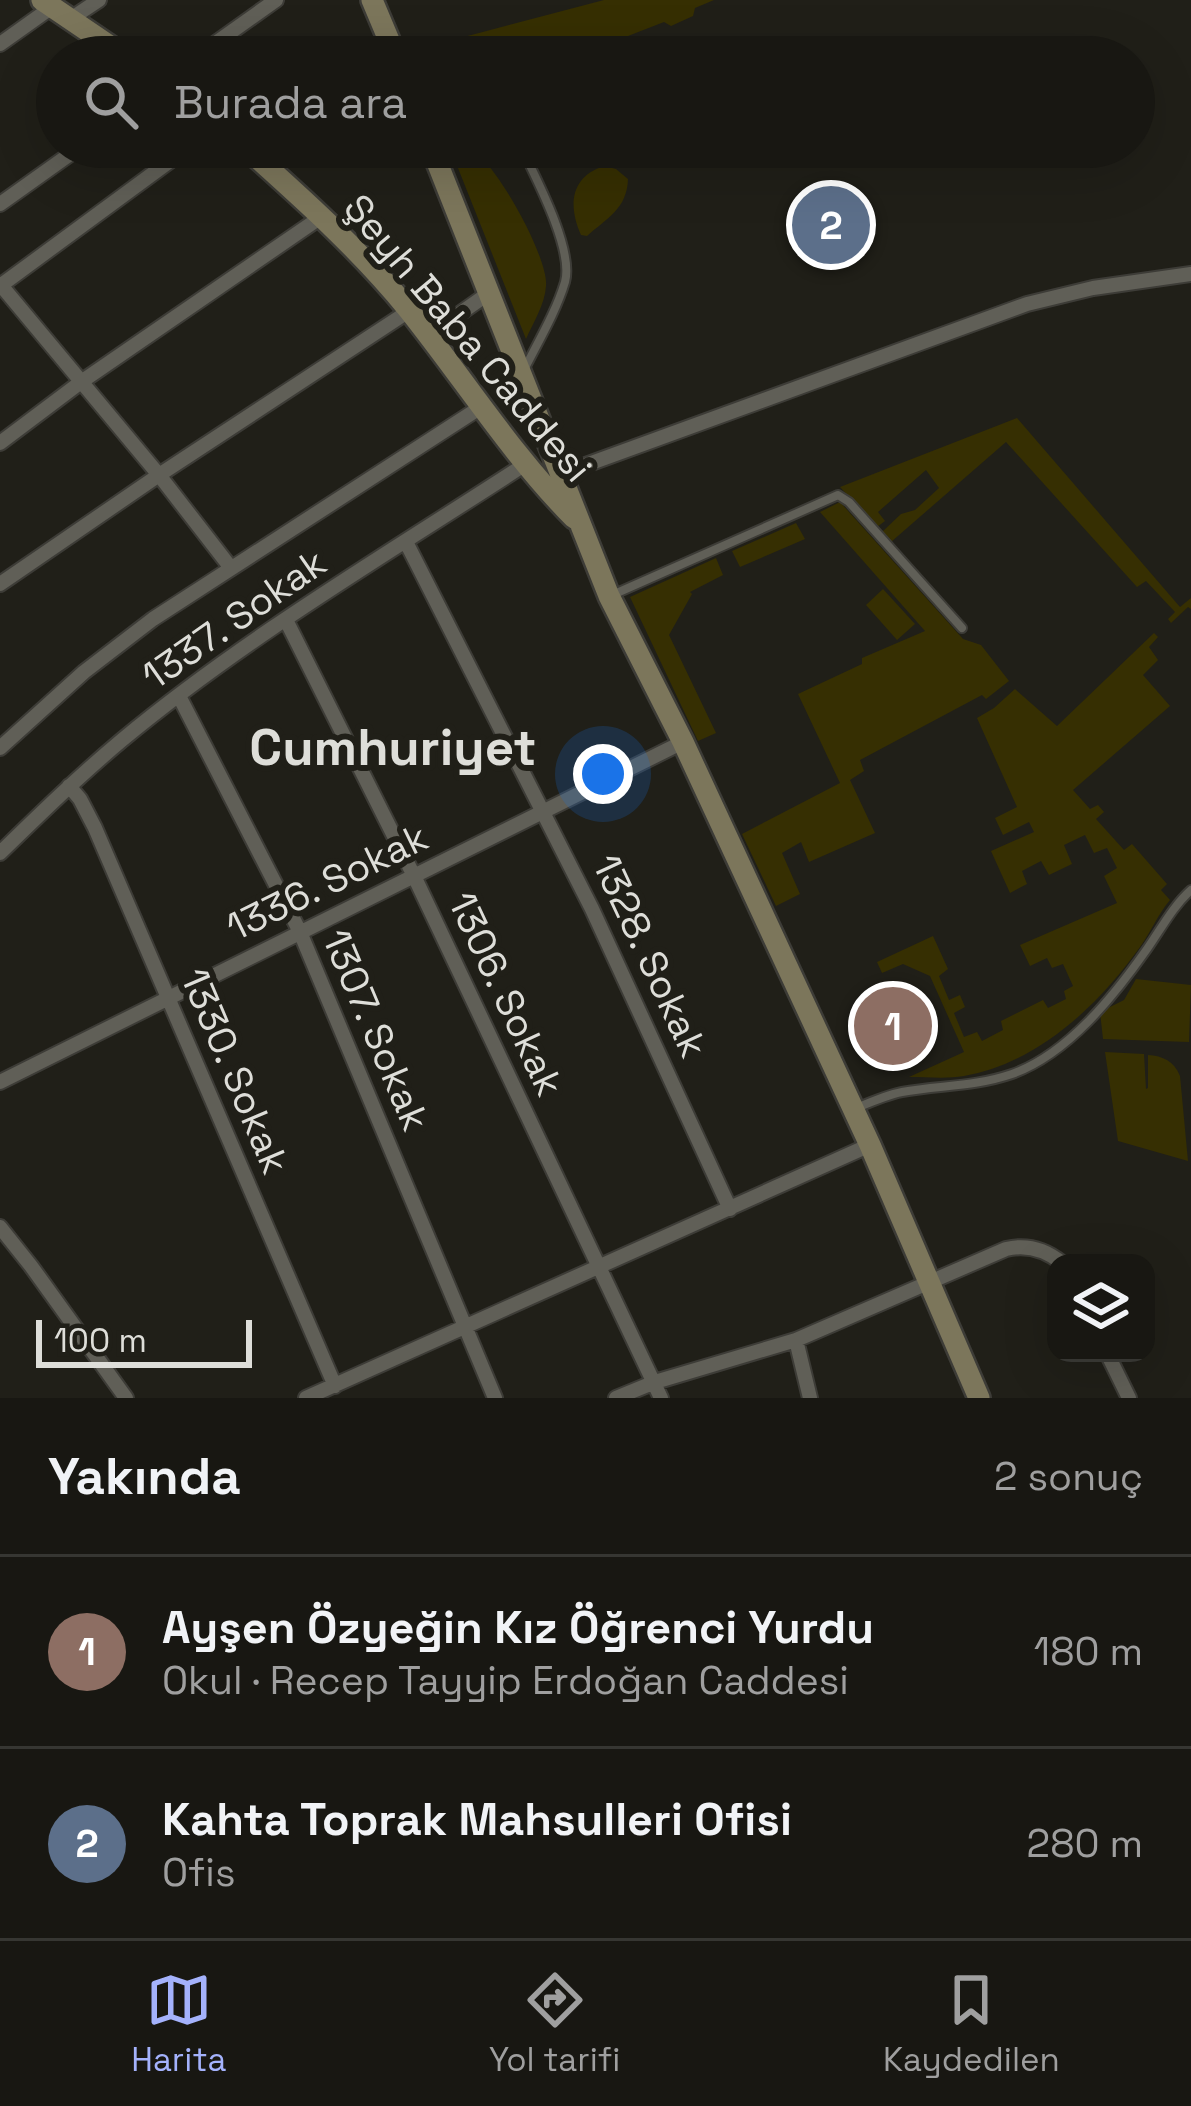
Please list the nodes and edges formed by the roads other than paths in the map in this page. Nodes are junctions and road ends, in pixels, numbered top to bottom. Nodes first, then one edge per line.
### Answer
1 (99, 0) edge
2 (276, 0) edge
3 (371, 0) edge
4 (55, 8) edge
5 (96, 36) edge
6 (225, 36) edge
7 (382, 36) edge
8 (0, 44) edge
9 (51, 168) edge
10 (160, 168) edge
11 (267, 168) edge
12 (439, 168) edge
13 (530, 168) edge
14 (0, 204) edge
15 (321, 217) junction
16 (1191, 274) edge
17 (0, 285) edge
18 (489, 293) junction
19 (409, 311) junction
20 (428, 336) junction
21 (521, 377) junction
22 (82, 382) junction
23 (481, 407) junction
24 (0, 443) edge
25 (524, 464) junction
26 (561, 474) junction
27 (159, 475) junction
28 (582, 527) junction
29 (406, 542) junction
30 (231, 568) junction
31 (0, 584) edge
32 (609, 596) junction
33 (286, 620) junction
34 (962, 628) dead end
35 (179, 696) junction
36 (683, 742) junction
37 (0, 748) edge
38 (69, 786) junction
39 (543, 810) junction
40 (0, 853) edge
41 (416, 878) junction
42 (1191, 890) edge
43 (300, 932) junction
44 (166, 997) junction
45 (0, 1082) edge
46 (853, 1109) junction
47 (870, 1144) junction
48 (730, 1209) junction
49 (0, 1227) edge
50 (1047, 1254) edge
51 (598, 1267) junction
52 (929, 1282) junction
53 (466, 1328) junction
54 (796, 1340) junction
55 (1112, 1362) edge
56 (655, 1382) junction
57 (334, 1386) junction
58 (126, 1398) edge
59 (306, 1398) edge
60 (495, 1398) edge
61 (616, 1398) edge
62 (661, 1398) edge
63 (809, 1398) edge
64 (979, 1398) edge
65 (1129, 1398) edge

1 - 4 street
2 - 6 street
3 - 7 street
4 - 5 street
4 - 8 street
9 - 14 street
10 - 17 street
11 - 15 street, Şeyh Baba Caddesi
12 - 18 street
13 - 21 lane
15 - 19 street, Şeyh Baba Caddesi
15 - 22 street
16 - 26 street
17 - 22 street
18 - 20 street
18 - 21 street
19 - 20 street, Şeyh Baba Caddesi
19 - 27 street
20 - 23 street, Şeyh Baba Caddesi
21 - 26 street
22 - 24 street
22 - 27 street
23 - 25 street, Şeyh Baba Caddesi
23 - 30 street
25 - 28 street, Şeyh Baba Caddesi
25 - 29 street, 1337. Sokak
26 - 28 street
27 - 30 street
27 - 31 street
28 - 32 street
29 - 33 street, 1337. Sokak
29 - 39 street, 1328. Sokak
30 - 37 street
32 - 34 lane
32 - 36 street
33 - 35 street, 1337. Sokak
33 - 41 street, 1306. Sokak
35 - 38 street, 1337. Sokak
35 - 43 street, 1307. Sokak
36 - 39 street, 1336. Sokak
36 - 46 street
38 - 40 street, 1337. Sokak
38 - 44 street, 1330. Sokak
39 - 41 street, 1336. Sokak
39 - 48 street, 1328. Sokak
41 - 43 street, 1336. Sokak
41 - 51 street, 1306. Sokak
42 - 46 lane
43 - 44 street, 1336. Sokak
43 - 53 street, 1307. Sokak
44 - 45 street, 1336. Sokak
44 - 57 street, 1330. Sokak
46 - 47 street
47 - 48 street
47 - 52 street
48 - 51 street
49 - 58 street
50 - 52 street
51 - 53 street
51 - 56 street, 1306. Sokak
52 - 54 street
52 - 64 street
53 - 57 street
53 - 60 street, 1307. Sokak
54 - 56 street
54 - 63 street
55 - 65 street
56 - 61 street
56 - 62 street, 1306. Sokak
57 - 59 street

